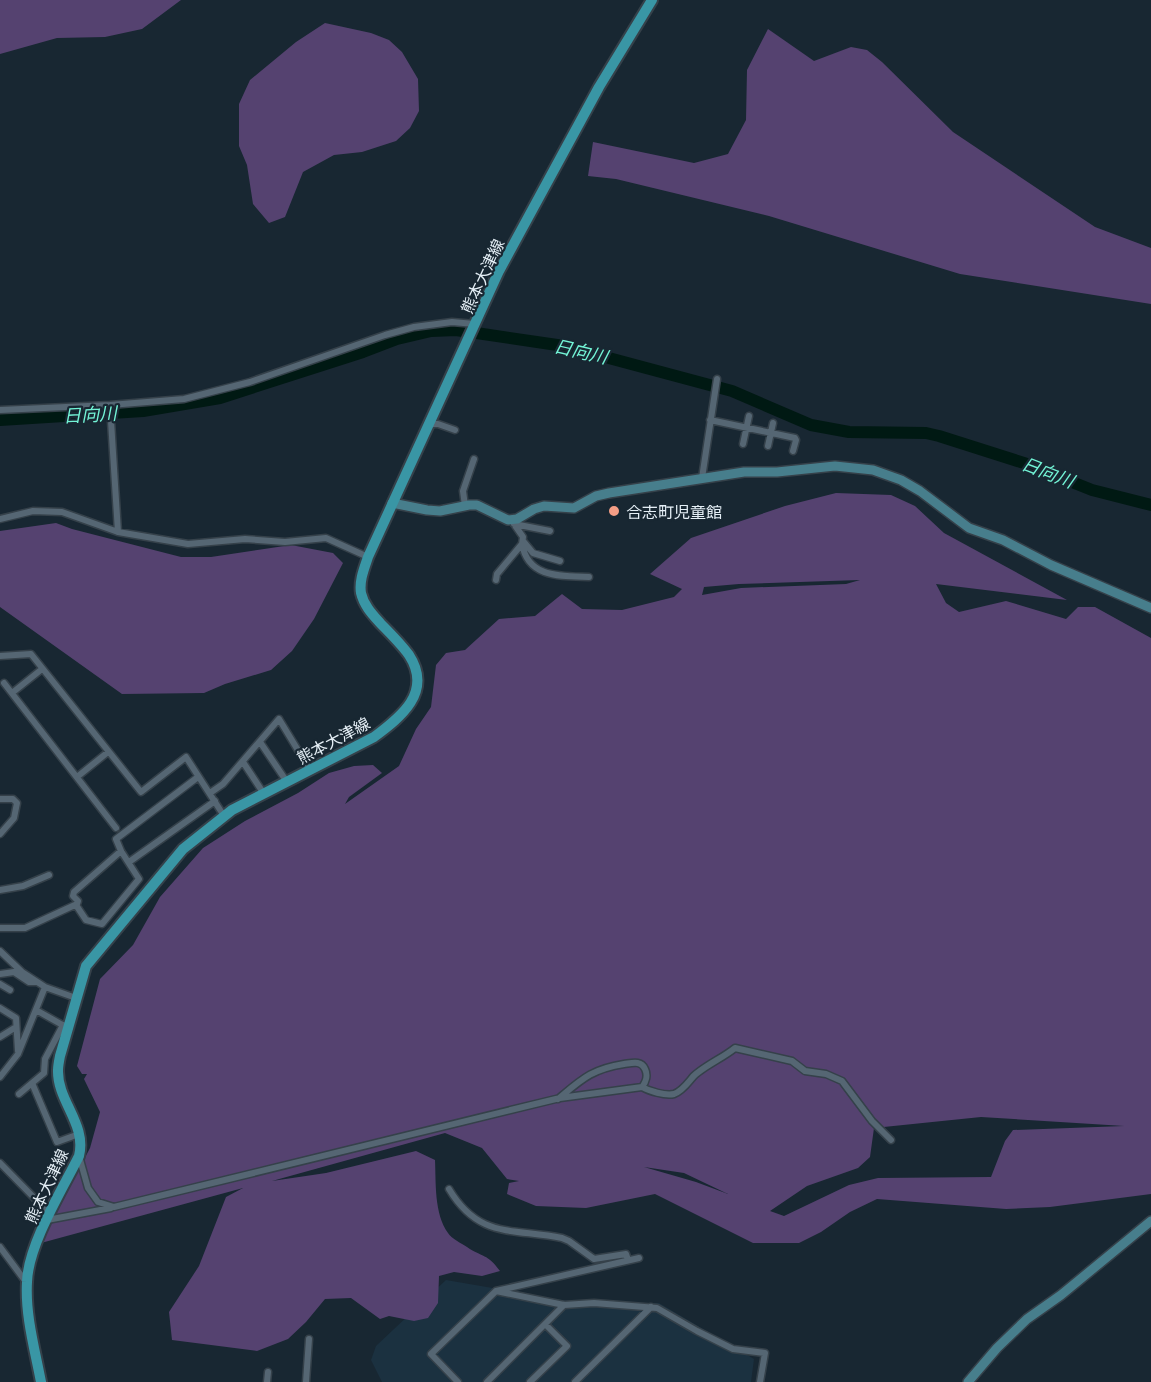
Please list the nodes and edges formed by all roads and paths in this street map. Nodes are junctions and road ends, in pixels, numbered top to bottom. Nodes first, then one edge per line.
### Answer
1 (652, 0) edge
2 (475, 326) junction
3 (717, 379) dead end
4 (110, 405) junction
5 (0, 410) edge
6 (749, 416) dead end
7 (710, 420) junction
8 (772, 423) dead end
9 (429, 424) junction
10 (746, 428) junction
11 (455, 430) dead end
12 (770, 434) junction
13 (743, 444) dead end
14 (768, 446) dead end
15 (793, 452) dead end
16 (474, 459) dead end
17 (702, 478) junction
18 (392, 503) junction
19 (465, 506) junction
20 (0, 519) edge
21 (513, 522) junction
22 (550, 531) dead end
23 (118, 532) junction
24 (522, 542) junction
25 (368, 557) junction
26 (560, 561) dead end
27 (589, 577) dead end
28 (496, 580) dead end
29 (1151, 608) edge
30 (0, 656) edge
31 (42, 669) junction
32 (4, 683) dead end
33 (12, 693) junction
34 (260, 742) junction
35 (108, 752) junction
36 (243, 762) junction
37 (310, 770) junction
38 (77, 777) junction
39 (198, 777) junction
40 (287, 782) junction
41 (210, 793) junction
42 (264, 794) junction
43 (0, 799) edge
44 (215, 801) junction
45 (224, 816) junction
46 (116, 828) dead end
47 (0, 834) edge
48 (121, 851) junction
49 (129, 862) junction
50 (49, 875) dead end
51 (0, 890) edge
52 (76, 904) junction
53 (0, 928) edge
54 (0, 951) edge
55 (0, 974) edge
56 (38, 982) junction
57 (0, 984) edge
58 (45, 987) junction
59 (10, 990) dead end
60 (76, 998) junction
61 (0, 1008) edge
62 (36, 1010) junction
63 (16, 1026) junction
64 (66, 1027) junction
65 (0, 1038) edge
66 (18, 1054) junction
67 (0, 1077) edge
68 (32, 1083) junction
69 (642, 1087) junction
70 (19, 1094) dead end
71 (558, 1099) junction
72 (80, 1133) junction
73 (891, 1140) dead end
74 (79, 1156) junction
75 (0, 1163) edge
76 (449, 1189) dead end
77 (114, 1207) junction
78 (49, 1217) junction
79 (1151, 1221) edge
80 (0, 1246) edge
81 (8, 1258) junction
82 (639, 1258) dead end
83 (628, 1260) junction
84 (0, 1261) edge
85 (27, 1283) junction
86 (496, 1291) junction
87 (564, 1305) junction
88 (651, 1307) junction
89 (545, 1324) junction
90 (309, 1339) dead end
91 (268, 1372) dead end
92 (41, 1382) edge
93 (267, 1382) edge
94 (306, 1382) edge
95 (458, 1382) edge
96 (487, 1382) edge
97 (530, 1382) edge
98 (575, 1382) edge
99 (760, 1382) edge
100 (968, 1382) edge

1 - 2 main road, 熊本大津線
2 - 4 street
2 - 9 main road, 熊本大津線
3 - 7 street
4 - 5 street
4 - 23 street
6 - 10 street
7 - 10 street
7 - 17 street
8 - 12 street
9 - 11 street
9 - 18 main road, 熊本大津線
10 - 12 street
10 - 13 street
12 - 14 street
12 - 15 street
16 - 19 street
17 - 21 street
17 - 29 street
18 - 19 street
18 - 25 main road, 熊本大津線
19 - 21 street
20 - 23 street
21 - 22 street
21 - 24 street
23 - 25 street
24 - 26 street
24 - 27 street
24 - 28 street
25 - 37 main road, 熊本大津線
30 - 31 street
31 - 33 street
31 - 35 street
32 - 33 street
33 - 38 street
34 - 36 street
34 - 37 street
34 - 40 street
35 - 38 street
35 - 39 street
36 - 41 street
36 - 42 street
37 - 40 main road, 熊本大津線
38 - 46 street
39 - 41 street
39 - 48 street
40 - 42 main road, 熊本大津線
41 - 44 street
42 - 45 main road, 熊本大津線
43 - 47 street
44 - 45 street
44 - 49 street
45 - 60 main road, 熊本大津線
48 - 49 street
48 - 52 street
49 - 52 street
50 - 51 street
52 - 53 street
54 - 56 street
55 - 56 street
56 - 58 street
57 - 59 street
58 - 60 street
58 - 62 street
60 - 64 main road, 熊本大津線
61 - 63 street
62 - 64 street
62 - 66 street
63 - 65 street
63 - 66 street
64 - 68 street
64 - 72 main road, 熊本大津線
66 - 67 street
68 - 70 street
68 - 72 street
69 - 71 street
69 - 71 street
69 - 73 street
71 - 77 street
72 - 74 main road, 熊本大津線
74 - 77 street
74 - 78 main road, 熊本大津線
75 - 78 street
76 - 83 street
77 - 78 street
78 - 85 main road, 熊本大津線
79 - 100 street
80 - 81 street
81 - 84 street
81 - 85 street
82 - 83 street
83 - 86 street
85 - 92 main road, 熊本大津線
86 - 87 street
86 - 95 street
87 - 88 street
87 - 89 street
88 - 98 street
88 - 99 street
89 - 96 street
89 - 97 street
90 - 94 street
91 - 93 street

